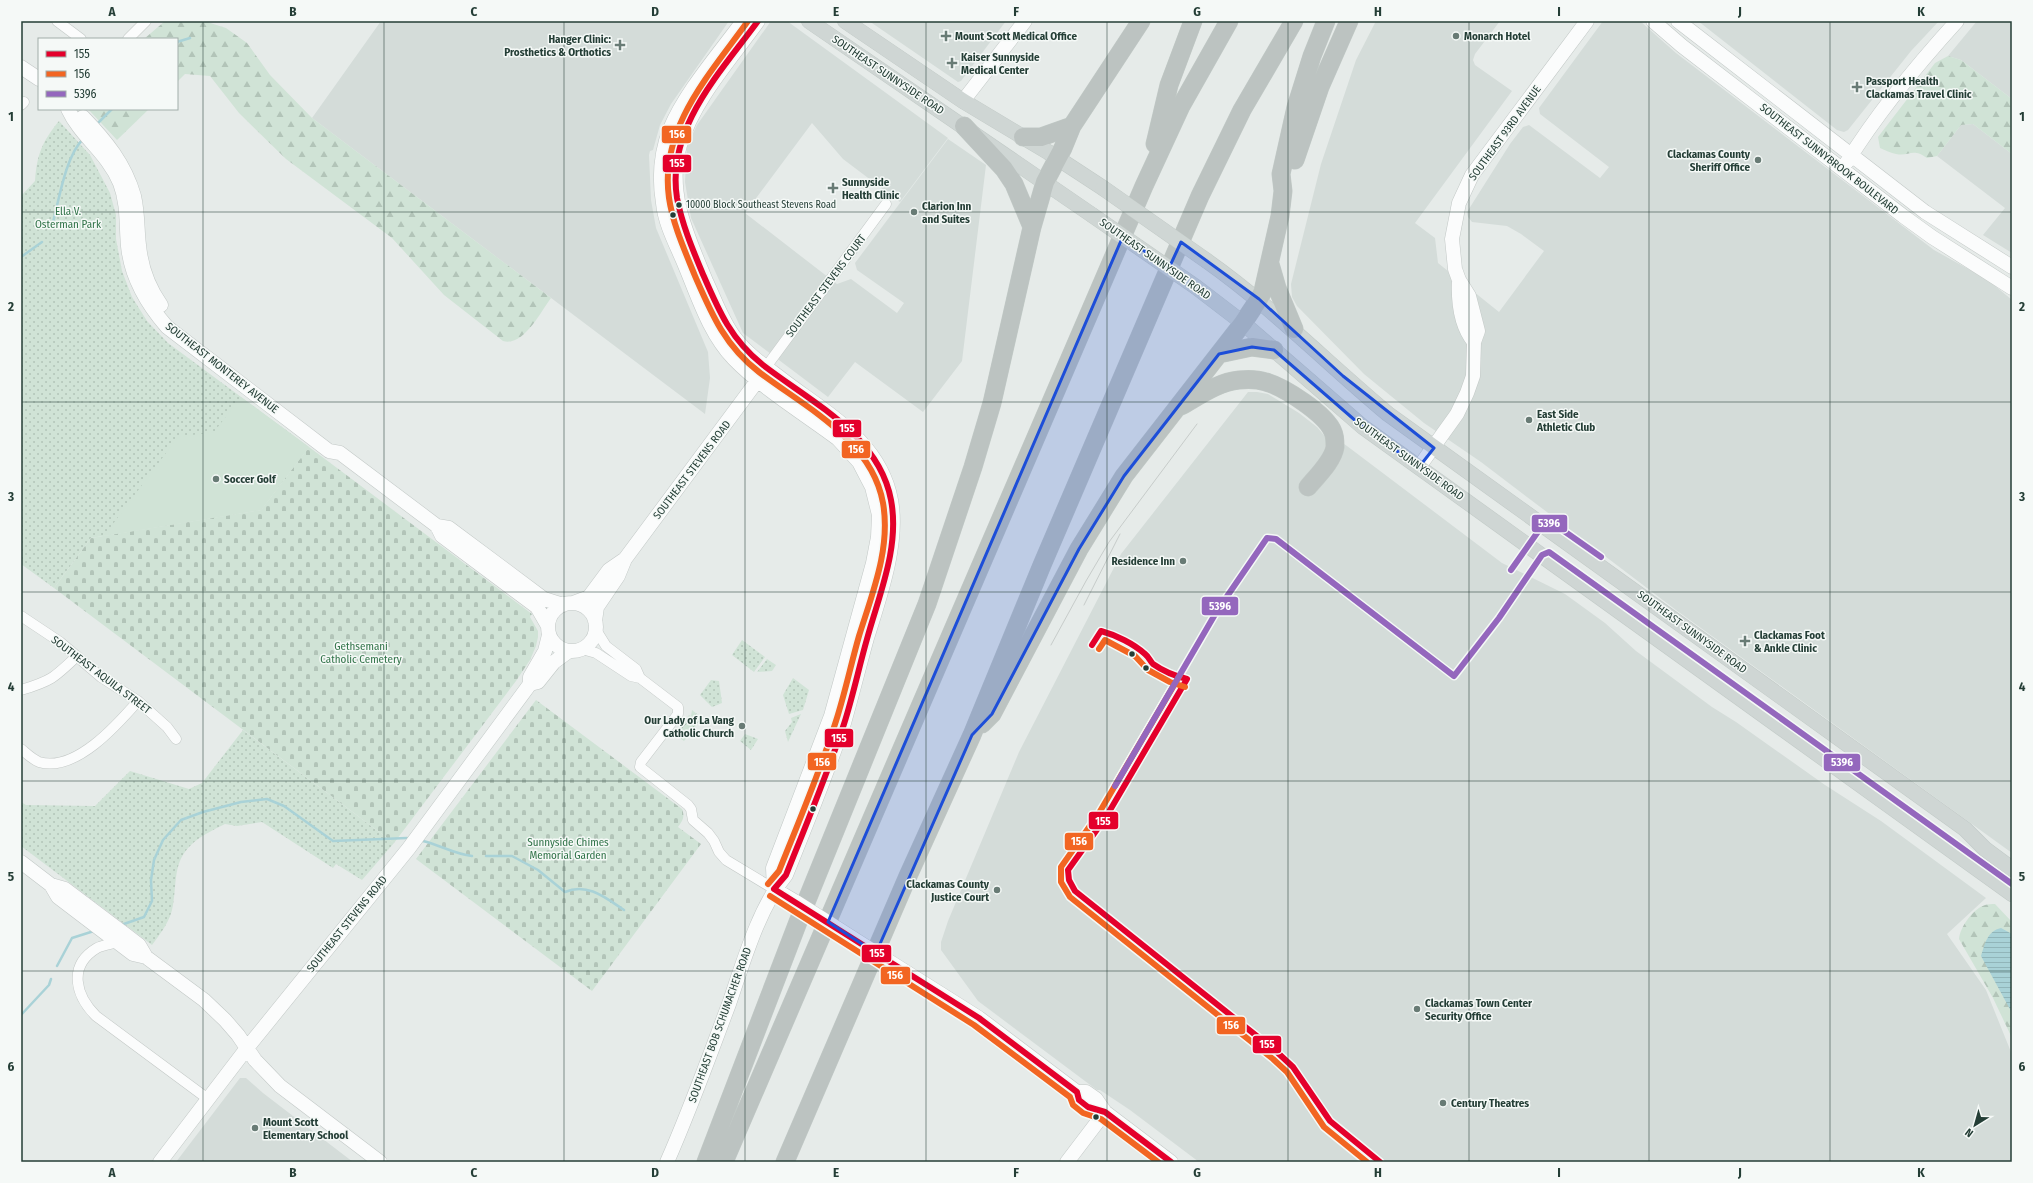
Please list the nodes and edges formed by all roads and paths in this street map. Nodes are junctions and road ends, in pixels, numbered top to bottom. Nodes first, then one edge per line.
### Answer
1 (57, 21) edge
2 (146, 21) edge
3 (743, 21) edge
4 (758, 21) edge
5 (809, 21) edge
6 (845, 21) edge
7 (1025, 21) edge
8 (1142, 21) edge
9 (1193, 21) edge
10 (1229, 21) edge
11 (1294, 21) edge
12 (1326, 21) edge
13 (1348, 21) edge
14 (1587, 21) edge
15 (1653, 21) edge
16 (1678, 21) edge
17 (1957, 21) edge
18 (80, 38) edge
19 (129, 38) edge
20 (1696, 56) junction
21 (1734, 65) junction
22 (21, 67) edge
23 (38, 78) edge
24 (963, 101) junction
25 (68, 110) edge
26 (74, 110) edge
27 (964, 126) junction
28 (1072, 126) junction
29 (1023, 137) junction
30 (105, 148) junction
31 (1851, 155) junction
32 (1057, 157) junction
33 (1842, 169) junction
34 (1045, 182) junction
35 (1144, 186) junction
36 (1283, 191) junction
37 (886, 204) dead end
38 (1032, 227) junction
39 (1270, 261) junction
40 (2012, 267) edge
41 (2012, 288) edge
42 (1259, 299) junction
43 (1243, 323) junction
44 (1294, 329) junction
45 (1274, 350) junction
46 (1219, 354) junction
47 (766, 367) junction
48 (758, 380) junction
49 (1174, 410) junction
50 (1434, 448) junction
51 (1419, 467) junction
52 (1308, 487) dead end
53 (437, 526) junction
54 (624, 559) junction
55 (568, 604) junction
56 (21, 616) edge
57 (595, 626) junction
58 (549, 630) junction
59 (576, 650) junction
60 (77, 656) junction
61 (640, 678) junction
62 (530, 684) junction
63 (21, 690) edge
64 (138, 701) junction
65 (972, 735) junction
66 (176, 739) dead end
67 (21, 749) edge
68 (21, 862) edge
69 (2012, 869) edge
70 (51, 885) junction
71 (774, 889) junction
72 (2012, 894) edge
73 (118, 938) junction
74 (247, 1048) junction
75 (208, 1099) junction
76 (1105, 1112) junction
77 (160, 1162) edge
78 (380, 1162) edge
79 (667, 1162) edge
80 (706, 1162) edge
81 (724, 1162) edge
82 (785, 1162) edge
83 (1067, 1162) edge
84 (1171, 1162) edge

1 - 18 street
2 - 19 street
3 - 48 main road
4 - 47 main road
5 - 27 main road, SOUTHEAST SUNNYSIDE ROAD
6 - 24 main road, SOUTHEAST SUNNYSIDE ROAD
7 - 24 main road
8 - 28 highway
9 - 35 highway
10 - 35 highway
11 - 65 highway
12 - 36 highway
13 - 36 highway
14 - 50 main road, SOUTHEAST 93RD AVENUE
15 - 20 main road, SOUTHEAST SUNNYBROOK BOULEVARD
16 - 21 main road, SOUTHEAST SUNNYBROOK BOULEVARD
17 - 31 main road
20 - 21 main road
20 - 33 main road, SOUTHEAST SUNNYBROOK BOULEVARD
21 - 31 main road, SOUTHEAST SUNNYBROOK BOULEVARD
22 - 23 main road
24 - 29 main road, SOUTHEAST SUNNYSIDE ROAD
25 - 30 main road, SOUTHEAST MONTEREY AVENUE
26 - 30 main road, SOUTHEAST MONTEREY AVENUE
27 - 34 main road, SOUTHEAST SUNNYSIDE ROAD
27 - 38 highway
28 - 29 highway
28 - 32 highway
29 - 32 main road, SOUTHEAST SUNNYSIDE ROAD
30 - 53 main road, SOUTHEAST MONTEREY AVENUE
31 - 33 main road
31 - 40 main road, SOUTHEAST SUNNYBROOK BOULEVARD
32 - 34 highway
32 - 42 main road, SOUTHEAST SUNNYSIDE ROAD, bridge
33 - 41 main road, SOUTHEAST SUNNYBROOK BOULEVARD
34 - 38 highway
34 - 43 main road, SOUTHEAST SUNNYSIDE ROAD, bridge
35 - 81 highway
36 - 39 highway
37 - 47 street, SOUTHEAST STEVENS COURT
38 - 80 highway
39 - 42 highway
39 - 44 highway
42 - 43 highway
42 - 44 main road, SOUTHEAST SUNNYSIDE ROAD
43 - 45 main road, SOUTHEAST SUNNYSIDE ROAD
43 - 46 highway
44 - 50 main road, SOUTHEAST SUNNYSIDE ROAD
45 - 46 highway
45 - 51 main road, SOUTHEAST SUNNYSIDE ROAD
46 - 49 highway
47 - 48 main road, SOUTHEAST STEVENS ROAD
47 - 71 main road, SOUTHEAST BOB SCHUMACHER ROAD
48 - 54 main road, SOUTHEAST STEVENS ROAD
48 - 71 main road, SOUTHEAST BOB SCHUMACHER ROAD
49 - 52 highway
49 - 65 highway
50 - 51 main road, SOUTHEAST 93RD AVENUE
50 - 69 main road, SOUTHEAST SUNNYSIDE ROAD
51 - 72 main road, SOUTHEAST SUNNYSIDE ROAD
53 - 55 main road, SOUTHEAST MONTEREY AVENUE
53 - 58 main road, SOUTHEAST MONTEREY AVENUE
54 - 55 main road, SOUTHEAST STEVENS ROAD
54 - 57 main road, SOUTHEAST STEVENS ROAD
55 - 57 main road
55 - 58 main road
56 - 60 street, SOUTHEAST AQUILA STREET
57 - 59 main road
57 - 61 street
58 - 59 main road
58 - 62 main road, SOUTHEAST STEVENS ROAD
59 - 61 street
59 - 62 main road, SOUTHEAST STEVENS ROAD
60 - 63 street
60 - 64 street, SOUTHEAST AQUILA STREET
61 - 71 street
62 - 74 main road, SOUTHEAST STEVENS ROAD
64 - 66 street, SOUTHEAST AQUILA STREET
64 - 67 street
65 - 82 highway
68 - 70 main road
70 - 73 main road
70 - 73 main road
71 - 76 main road, bridge
71 - 79 main road, SOUTHEAST BOB SCHUMACHER ROAD
73 - 74 main road
73 - 75 street
74 - 75 main road, SOUTHEAST STEVENS ROAD
74 - 78 main road
75 - 77 main road, SOUTHEAST STEVENS ROAD
76 - 83 main road
76 - 84 main road

